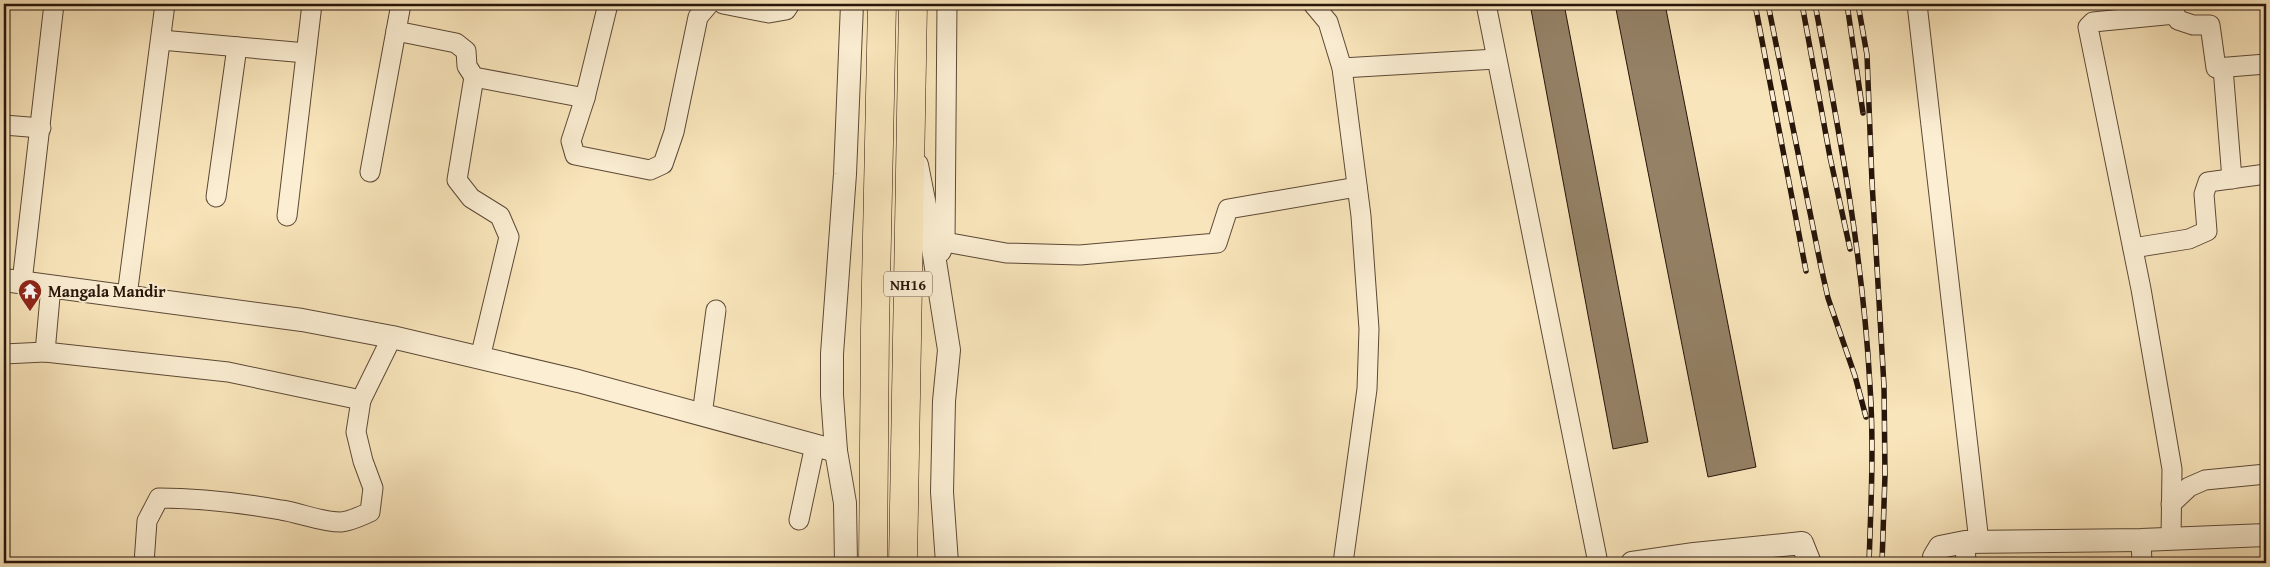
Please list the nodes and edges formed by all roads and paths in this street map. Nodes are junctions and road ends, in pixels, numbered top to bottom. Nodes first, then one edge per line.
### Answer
1 (54, 4) edge
2 (165, 4) edge
3 (312, 4) edge
4 (401, 4) edge
5 (608, 4) edge
6 (709, 4) edge
7 (724, 4) edge
8 (790, 4) edge
9 (852, 4) edge
10 (882, 4) edge
11 (913, 4) edge
12 (947, 4) edge
13 (1313, 4) edge
14 (1486, 4) edge
15 (1917, 4) edge
16 (2175, 9) edge
17 (396, 31) junction
18 (161, 40) junction
19 (237, 47) junction
20 (306, 53) junction
21 (1496, 59) junction
22 (2266, 64) edge
23 (1342, 68) junction
24 (2223, 68) junction
25 (474, 77) junction
26 (585, 98) junction
27 (4, 125) edge
28 (41, 128) junction
29 (911, 132) junction
30 (370, 172) dead end
31 (2266, 174) edge
32 (2232, 179) junction
33 (1358, 187) junction
34 (216, 197) dead end
35 (287, 216) dead end
36 (945, 242) junction
37 (2133, 248) junction
38 (936, 267) junction
39 (13, 281) edge
40 (51, 286) junction
41 (126, 296) junction
42 (716, 310) dead end
43 (392, 336) junction
44 (45, 352) junction
45 (4, 354) edge
46 (480, 358) junction
47 (361, 400) junction
48 (702, 415) junction
49 (815, 445) junction
50 (836, 451) junction
51 (2266, 474) edge
52 (2172, 504) junction
53 (799, 520) dead end
54 (2266, 535) edge
55 (2172, 538) junction
56 (2141, 540) junction
57 (1970, 549) edge
58 (1695, 558) edge
59 (144, 563) edge
60 (846, 563) edge
61 (873, 563) edge
62 (903, 563) edge
63 (947, 563) edge
64 (1343, 563) edge
65 (1598, 563) edge
66 (1632, 563) edge
67 (1810, 563) edge
68 (1934, 563) edge
69 (2142, 563) edge

1 - 28 street
2 - 18 street
3 - 20 street
4 - 17 street
5 - 26 street
6 - 26 street
7 - 8 street
9 - 50 street
10 - 61 highway, NH16
11 - 29 highway, NH16
12 - 36 street
13 - 23 street
14 - 21 street
15 - 57 street
16 - 24 street
16 - 37 street
17 - 25 street
17 - 30 street
18 - 19 street
18 - 41 street
19 - 20 street
19 - 34 street
20 - 35 street
21 - 23 street
21 - 65 street
22 - 24 street
23 - 33 street
24 - 32 street
25 - 26 street
25 - 46 street
27 - 28 street
28 - 39 street
29 - 38 street
29 - 62 highway, NH16
31 - 32 street
32 - 37 street
33 - 36 street
33 - 64 street
36 - 38 street
37 - 52 street
38 - 63 street
39 - 40 street
40 - 41 street
40 - 44 street
41 - 43 street
42 - 48 street
43 - 46 street
43 - 47 street
44 - 45 street
44 - 47 street
46 - 48 street
47 - 59 street
48 - 49 street
49 - 50 street
49 - 53 street
50 - 60 street
51 - 52 street
52 - 55 street
54 - 55 street
55 - 56 street
56 - 57 street
56 - 69 street
57 - 68 street
58 - 66 street
58 - 67 street

